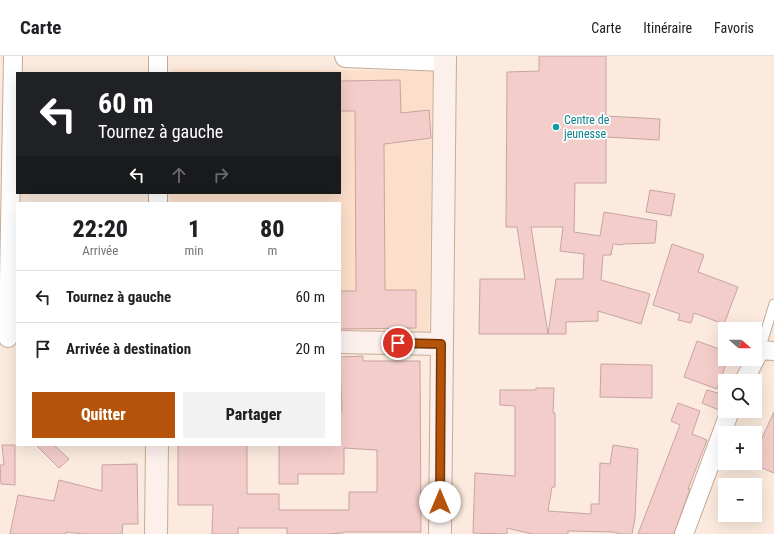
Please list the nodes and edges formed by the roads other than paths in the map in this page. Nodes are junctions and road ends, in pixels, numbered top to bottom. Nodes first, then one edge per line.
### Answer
1 (13, 56) edge
2 (158, 56) edge
3 (346, 56) edge
4 (447, 57) edge
5 (158, 72) edge
6 (774, 304) edge
7 (8, 338) edge
8 (341, 342) edge
9 (441, 344) junction
10 (767, 351) edge
11 (749, 374) edge
12 (727, 418) edge
13 (157, 446) edge
14 (156, 534) edge
15 (440, 534) edge
16 (684, 534) edge

1 - 7 street
2 - 5 street
3 - 4 street
4 - 9 main road
6 - 10 lane
8 - 9 main road
9 - 15 main road
10 - 11 street
12 - 16 street
13 - 14 main road

